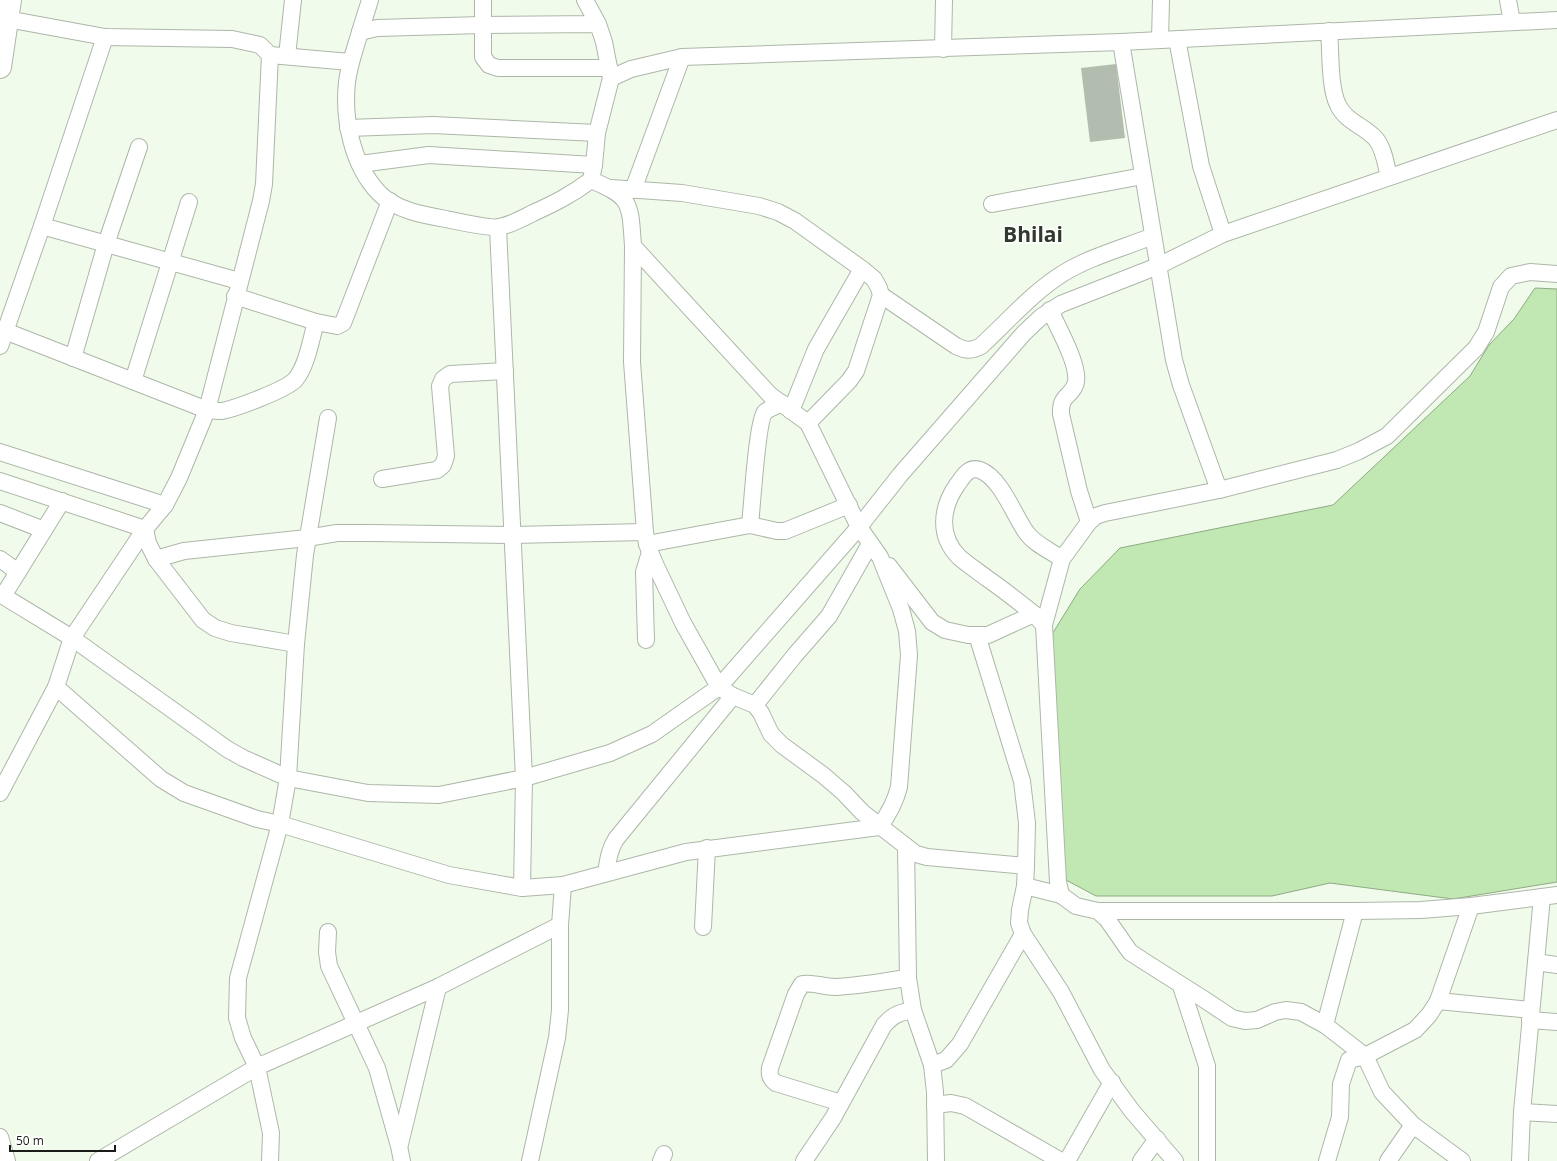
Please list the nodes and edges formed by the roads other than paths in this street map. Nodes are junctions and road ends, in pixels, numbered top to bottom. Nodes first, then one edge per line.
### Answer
1 (293, 0) edge
2 (370, 0) edge
3 (482, 0) edge
4 (585, 0) edge
5 (944, 0) edge
6 (1161, 0) edge
7 (1508, 0) edge
8 (8, 10) edge
9 (1557, 20) edge
10 (1512, 22) junction
11 (598, 24) junction
12 (482, 25) junction
13 (360, 32) junction
14 (1329, 32) junction
15 (106, 37) junction
16 (1176, 39) junction
17 (1160, 40) junction
18 (1121, 42) junction
19 (943, 49) junction
20 (270, 55) junction
21 (286, 56) junction
22 (682, 57) junction
23 (350, 62) junction
24 (0, 67) edge
25 (610, 73) junction
26 (1557, 120) edge
27 (348, 128) junction
28 (597, 132) junction
29 (139, 147) dead end
30 (360, 164) junction
31 (592, 172) junction
32 (1143, 176) junction
33 (1389, 177) junction
34 (611, 188) junction
35 (633, 190) junction
36 (390, 201) junction
37 (190, 202) dead end
38 (992, 204) dead end
39 (42, 226) junction
40 (498, 228) junction
41 (1223, 234) junction
42 (1153, 236) junction
43 (106, 244) junction
44 (633, 246) junction
45 (171, 263) junction
46 (1158, 266) junction
47 (862, 269) junction
48 (1557, 274) edge
49 (237, 289) junction
50 (881, 296) junction
51 (1050, 310) junction
52 (316, 322) junction
53 (3, 338) edge
54 (73, 358) junction
55 (505, 372) junction
56 (134, 381) junction
57 (787, 407) junction
58 (206, 410) junction
59 (328, 418) dead end
60 (808, 423) junction
61 (0, 452) edge
62 (382, 479) dead end
63 (0, 481) edge
64 (1219, 490) junction
65 (62, 501) junction
66 (165, 505) junction
67 (849, 505) junction
68 (0, 514) edge
69 (1089, 522) junction
70 (750, 525) junction
71 (859, 527) junction
72 (145, 529) junction
73 (44, 530) junction
74 (512, 535) junction
75 (307, 538) junction
76 (648, 543) junction
77 (870, 544) junction
78 (880, 558) junction
79 (0, 559) edge
80 (156, 559) junction
81 (1062, 559) junction
82 (18, 572) junction
83 (2, 595) edge
84 (1039, 619) junction
85 (978, 635) junction
86 (72, 638) junction
87 (646, 640) dead end
88 (296, 644) junction
89 (56, 687) junction
90 (719, 687) junction
91 (733, 696) junction
92 (755, 705) junction
93 (288, 778) junction
94 (524, 778) junction
95 (0, 793) edge
96 (280, 824) junction
97 (879, 826) junction
98 (906, 847) junction
99 (707, 848) junction
100 (1026, 866) junction
101 (606, 873) junction
102 (563, 885) junction
103 (1025, 886) junction
104 (522, 888) junction
105 (1061, 895) junction
106 (1549, 896) edge
107 (1471, 906) junction
108 (1098, 911) junction
109 (1356, 912) junction
110 (560, 925) junction
111 (703, 927) dead end
112 (328, 932) dead end
113 (1023, 934) junction
114 (1536, 962) junction
115 (1557, 965) edge
116 (908, 978) junction
117 (438, 986) junction
118 (1181, 986) junction
119 (1438, 1001) junction
120 (913, 1010) junction
121 (1531, 1015) junction
122 (1557, 1022) edge
123 (355, 1023) junction
124 (1325, 1025) junction
125 (1365, 1056) junction
126 (932, 1065) junction
127 (257, 1067) junction
128 (1112, 1082) junction
129 (841, 1103) junction
130 (935, 1105) junction
131 (1522, 1112) junction
132 (1557, 1114) edge
133 (1413, 1125) junction
134 (0, 1136) edge
135 (1157, 1139) junction
136 (401, 1153) edge
137 (7, 1161) edge
138 (98, 1161) edge
139 (270, 1161) edge
140 (530, 1161) edge
141 (804, 1161) edge
142 (936, 1161) edge
143 (1061, 1161) edge
144 (1067, 1161) edge
145 (1141, 1161) edge
146 (1175, 1161) edge
147 (1207, 1161) edge
148 (1327, 1161) edge
149 (1388, 1161) edge
150 (1462, 1161) edge
151 (1520, 1161) edge

1 - 21 street
2 - 13 street
3 - 12 street
4 - 11 street
5 - 19 street
6 - 17 street
7 - 10 street
8 - 15 street
8 - 24 main road
9 - 10 street
10 - 14 street
11 - 12 street
11 - 25 street
12 - 13 street
12 - 25 street
13 - 23 street
14 - 16 street
14 - 33 street
15 - 20 street
15 - 39 street
16 - 17 street
16 - 41 street
17 - 18 street
18 - 19 street
18 - 32 street
19 - 22 street
20 - 21 street
20 - 49 street
21 - 23 street
22 - 25 street
22 - 35 street
23 - 27 street
25 - 28 street
26 - 33 street
27 - 28 street
27 - 30 street
28 - 31 street
29 - 43 street
30 - 31 street
30 - 36 street
31 - 34 street
31 - 40 street
32 - 38 street
32 - 42 street
33 - 41 street
34 - 35 street
34 - 44 street
35 - 47 street
36 - 40 street
36 - 52 street
37 - 45 street
39 - 43 street
39 - 53 street
40 - 55 street
41 - 46 street
42 - 46 street
42 - 50 street
43 - 45 street
43 - 54 street
44 - 57 street
44 - 76 street
45 - 49 street
45 - 56 street
46 - 51 street
46 - 64 street
47 - 50 street
47 - 57 street
48 - 64 street
49 - 52 street
49 - 58 street
50 - 60 street
51 - 69 street
51 - 71 street
52 - 58 street
53 - 54 street
54 - 56 street
55 - 62 street
55 - 74 street
56 - 58 street
57 - 60 street
57 - 70 street
58 - 66 street
59 - 75 street
60 - 67 street
61 - 66 street
63 - 65 street
64 - 69 street
65 - 72 street
65 - 73 street
66 - 72 street
67 - 70 street
67 - 71 street
68 - 73 street
69 - 81 street
70 - 76 street
71 - 77 street
71 - 90 street
72 - 80 street
72 - 86 street
73 - 82 street
74 - 75 street
74 - 76 street
74 - 94 street
75 - 80 street
75 - 88 street
76 - 87 street
76 - 90 street
77 - 78 street
77 - 92 street
78 - 85 street
78 - 97 street
79 - 82 street
80 - 88 street
81 - 84 street
81 - 84 street
82 - 83 street
83 - 86 street
84 - 85 street
84 - 105 street
85 - 100 street
86 - 89 street
86 - 93 street
88 - 93 street
89 - 95 street
89 - 96 street
90 - 91 street
90 - 94 street
91 - 92 street
91 - 101 street
92 - 97 street
93 - 94 street
93 - 96 street
94 - 104 street
96 - 104 street
96 - 127 street
97 - 98 street
97 - 99 street
98 - 100 street
98 - 116 street
99 - 101 street
99 - 111 street
100 - 103 street
101 - 102 street
102 - 104 street
102 - 110 street
103 - 105 street
103 - 113 street
105 - 108 street
106 - 107 street
106 - 114 street
107 - 109 street
107 - 119 street
108 - 109 street
108 - 118 street
109 - 124 street
110 - 117 street
110 - 140 street
112 - 123 street
113 - 126 street
113 - 128 street
114 - 115 street
114 - 121 street
116 - 120 street
116 - 129 street
117 - 123 street
117 - 136 street
118 - 124 street
118 - 147 street
119 - 121 street
119 - 125 street
120 - 126 street
120 - 129 street
121 - 122 street
121 - 131 street
123 - 127 street
123 - 136 street
124 - 125 street
125 - 133 street
125 - 148 street
126 - 130 street
127 - 138 street
127 - 139 street
128 - 135 street
128 - 144 street
129 - 141 street
130 - 142 street
130 - 143 street
131 - 132 street
131 - 151 street
133 - 149 street
133 - 150 street
134 - 137 street
135 - 145 street
135 - 146 street

